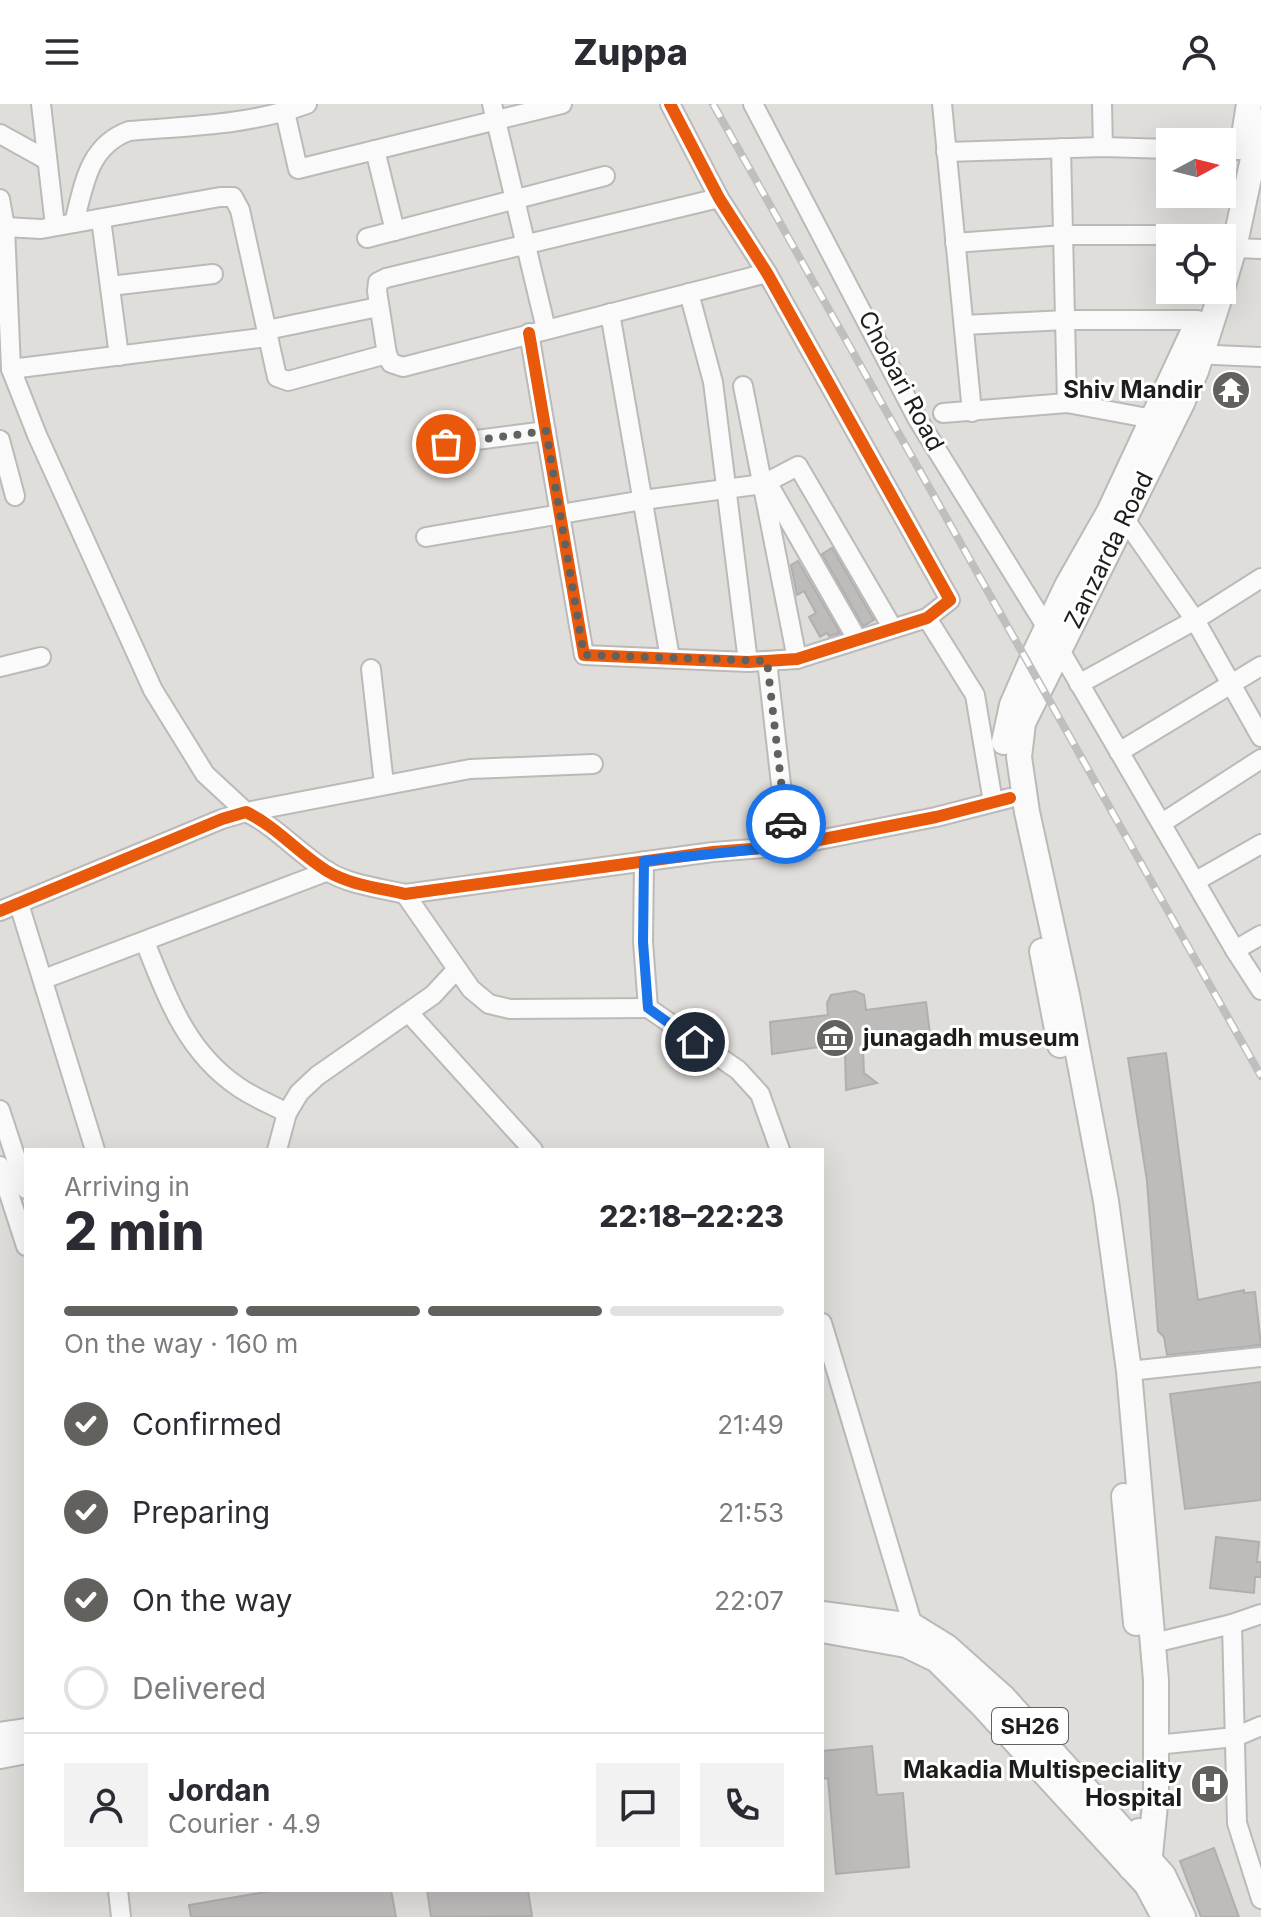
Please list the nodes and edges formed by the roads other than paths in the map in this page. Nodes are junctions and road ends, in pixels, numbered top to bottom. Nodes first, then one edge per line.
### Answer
1 (41, 104) edge
2 (307, 104) edge
3 (562, 104) edge
4 (670, 104) edge
5 (753, 104) edge
6 (942, 104) edge
7 (1102, 104) edge
8 (1249, 104) edge
9 (285, 112) junction
10 (494, 112) edge
11 (1261, 121) edge
12 (0, 134) edge
13 (1236, 139) edge
14 (1103, 147) junction
15 (1061, 148) junction
16 (1156, 149) edge
17 (375, 150) junction
18 (946, 152) junction
19 (47, 160) junction
20 (605, 176) dead end
21 (719, 198) junction
22 (0, 199) edge
23 (516, 200) junction
24 (101, 219) junction
25 (1230, 224) edge
26 (64, 225) junction
27 (5, 227) junction
28 (395, 231) junction
29 (1063, 235) junction
30 (367, 238) dead end
31 (1156, 238) edge
32 (955, 243) junction
33 (1236, 243) edge
34 (527, 245) junction
35 (1261, 249) edge
36 (767, 273) junction
37 (213, 274) dead end
38 (110, 286) junction
39 (689, 293) junction
40 (1203, 304) edge
41 (1215, 304) edge
42 (378, 307) junction
43 (610, 313) junction
44 (1065, 320) junction
45 (1198, 320) junction
46 (964, 325) junction
47 (538, 331) junction
48 (268, 334) junction
49 (387, 354) junction
50 (1193, 354) junction
51 (119, 356) junction
52 (1261, 358) edge
53 (11, 369) junction
54 (743, 386) dead end
55 (1067, 403) junction
56 (972, 412) junction
57 (943, 413) dead end
58 (1153, 419) junction
59 (546, 431) junction
60 (0, 440) edge
61 (446, 444) dead end
62 (765, 483) junction
63 (727, 489) junction
64 (15, 496) dead end
65 (643, 500) junction
66 (561, 515) junction
67 (1124, 518) junction
68 (426, 537) dead end
69 (1261, 578) edge
70 (927, 618) junction
71 (1195, 620) junction
72 (892, 627) junction
73 (1047, 628) junction
74 (857, 639) junction
75 (1060, 652) junction
76 (41, 657) dead end
77 (670, 658) junction
78 (797, 659) junction
79 (767, 661) junction
80 (748, 662) junction
81 (1261, 666) edge
82 (0, 667) edge
83 (371, 669) dead end
84 (1231, 683) junction
85 (1079, 684) junction
86 (1261, 737) edge
87 (1119, 752) junction
88 (1261, 759) edge
89 (593, 764) dead end
90 (384, 784) junction
91 (1010, 804) junction
92 (246, 812) junction
93 (1162, 823) junction
94 (1261, 844) edge
95 (788, 846) junction
96 (644, 861) junction
97 (328, 871) junction
98 (1196, 881) junction
99 (405, 894) junction
100 (19, 904) junction
101 (0, 911) edge
102 (1261, 935) edge
103 (145, 942) junction
104 (1235, 950) junction
105 (457, 969) junction
106 (44, 979) junction
107 (1261, 990) edge
108 (648, 1008) junction
109 (409, 1013) junction
110 (0, 1110) edge
111 (287, 1113) junction
112 (94, 1148) edge
113 (278, 1148) edge
114 (531, 1148) edge
115 (779, 1148) edge
116 (0, 1166) edge
117 (24, 1183) edge
118 (24, 1240) edge
119 (824, 1330) edge
120 (1261, 1357) edge
121 (1129, 1371) junction
122 (1261, 1614) edge
123 (824, 1615) edge
124 (1232, 1624) junction
125 (824, 1630) edge
126 (912, 1637) junction
127 (1154, 1643) junction
128 (1261, 1726) edge
129 (24, 1731) edge
130 (0, 1735) edge
131 (1235, 1737) junction
132 (1156, 1745) junction
133 (24, 1751) edge
134 (0, 1756) edge
135 (1141, 1864) junction
136 (118, 1892) edge
137 (1261, 1899) edge
138 (121, 1917) edge
139 (1164, 1917) edge
140 (1183, 1917) edge

1 - 19 street
2 - 9 street
3 - 10 street
4 - 21 street
5 - 73 street, Chobari Road
6 - 18 street
7 - 14 street
8 - 13 main road
9 - 17 street
9 - 26 street
10 - 17 street
10 - 23 street
11 - 25 main road, Zanzarda Road
12 - 19 street
14 - 15 street
14 - 16 street
15 - 18 street
15 - 29 street
17 - 28 street
18 - 32 street
19 - 26 street
20 - 23 street
21 - 34 street
21 - 36 street
22 - 27 street
23 - 28 street
23 - 34 street
24 - 26 street
24 - 38 street
24 - 48 street
26 - 27 street
27 - 53 street
28 - 30 street
29 - 31 street
29 - 32 street
29 - 44 street
32 - 46 street
33 - 35 street
34 - 42 street
34 - 47 street
36 - 39 street
36 - 70 street
37 - 38 street
38 - 51 street
39 - 43 street
39 - 63 street
40 - 45 main road
41 - 50 main road, Zanzarda Road
42 - 48 street
42 - 49 street
43 - 47 street
43 - 65 street
44 - 45 street
44 - 46 street
44 - 55 street
45 - 50 main road
46 - 56 street
47 - 49 street
47 - 59 street
48 - 49 street
48 - 51 street
50 - 52 street
50 - 58 main road
50 - 67 main road, Zanzarda Road
51 - 53 street
53 - 92 street
54 - 62 street
55 - 56 street
55 - 58 street
56 - 57 street
58 - 73 main road
59 - 61 street
59 - 66 street
60 - 64 street
62 - 63 street
62 - 72 street
62 - 74 street
62 - 78 street
63 - 65 street
63 - 80 street
65 - 66 street
65 - 77 street
66 - 68 street
66 - 77 street
67 - 71 street
67 - 75 main road, Zanzarda Road
69 - 71 street
70 - 72 street
70 - 91 street
71 - 84 street
71 - 85 street
72 - 74 street
73 - 75 street, Chobari Road
73 - 91 main road
74 - 78 street
75 - 85 street, Chobari Road
75 - 91 main road, Zanzarda Road
76 - 82 street
77 - 80 street
78 - 79 street
79 - 80 street
79 - 95 street
81 - 84 street
83 - 90 street
84 - 86 street
84 - 87 street
85 - 87 street, Chobari Road
87 - 93 street, Chobari Road
88 - 93 street
89 - 90 street
90 - 92 street
91 - 95 street
91 - 121 main road
91 - 135 main road
92 - 97 street
92 - 100 street
93 - 98 street, Chobari Road
94 - 98 street
95 - 96 street
96 - 99 street
96 - 108 street
97 - 99 street
97 - 103 street
98 - 104 street, Chobari Road
99 - 105 street
100 - 101 street
100 - 106 street
102 - 104 street
103 - 106 street
103 - 111 street
104 - 107 street, Chobari Road
105 - 108 street
105 - 109 street
106 - 112 street
108 - 115 street
109 - 111 street
109 - 114 street
110 - 117 street
111 - 113 street
116 - 118 street
119 - 126 street
120 - 121 street
121 - 127 main road
122 - 124 street
123 - 126 main road, SH26
124 - 127 street
124 - 131 street
125 - 126 main road, SH26
126 - 135 main road, SH26
127 - 132 main road
128 - 131 street
129 - 130 main road
131 - 132 street
131 - 137 street
132 - 135 main road
133 - 134 main road
135 - 139 main road, SH26
135 - 140 main road, SH26
136 - 138 street

